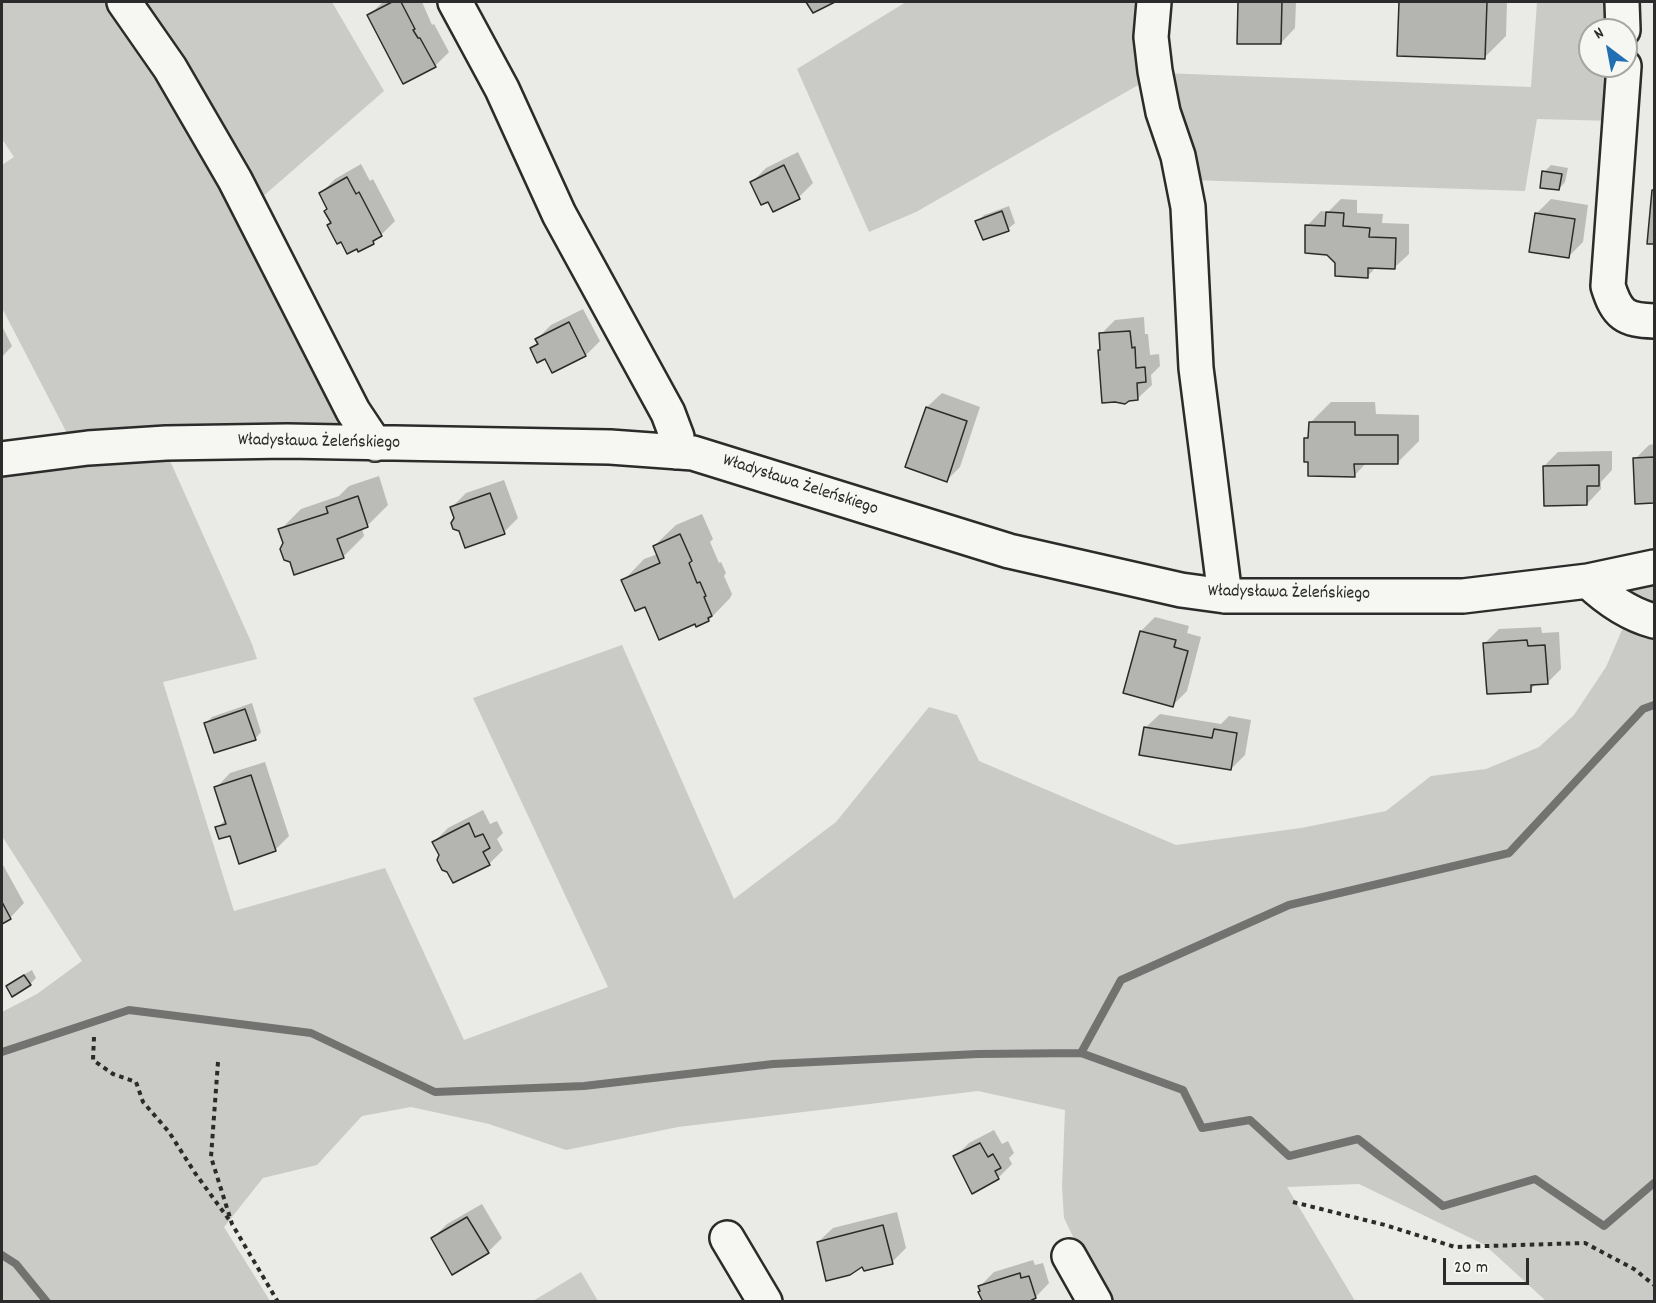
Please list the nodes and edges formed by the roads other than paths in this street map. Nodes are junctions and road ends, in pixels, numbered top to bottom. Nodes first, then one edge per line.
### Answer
1 (124, 2) edge
2 (455, 2) edge
3 (1154, 2) edge
4 (1622, 2) edge
5 (1623, 18) edge
6 (1623, 78) edge
7 (1654, 321) edge
8 (375, 444) junction
9 (676, 452) junction
10 (2, 459) edge
11 (1654, 567) edge
12 (1588, 581) junction
13 (1225, 596) junction
14 (1654, 621) edge
15 (727, 1238) dead end
16 (1069, 1256) dead end
17 (765, 1302) edge
18 (1095, 1302) edge

1 - 8 street
2 - 9 street
3 - 13 street
4 - 5 street
6 - 7 street
8 - 9 street, Władysława Żeleńskiego
8 - 10 street, Władysława Żeleńskiego
9 - 13 street, Władysława Żeleńskiego
11 - 12 street, Władysława Żeleńskiego
12 - 13 street, Władysława Żeleńskiego
12 - 14 street
15 - 17 street
16 - 18 street

